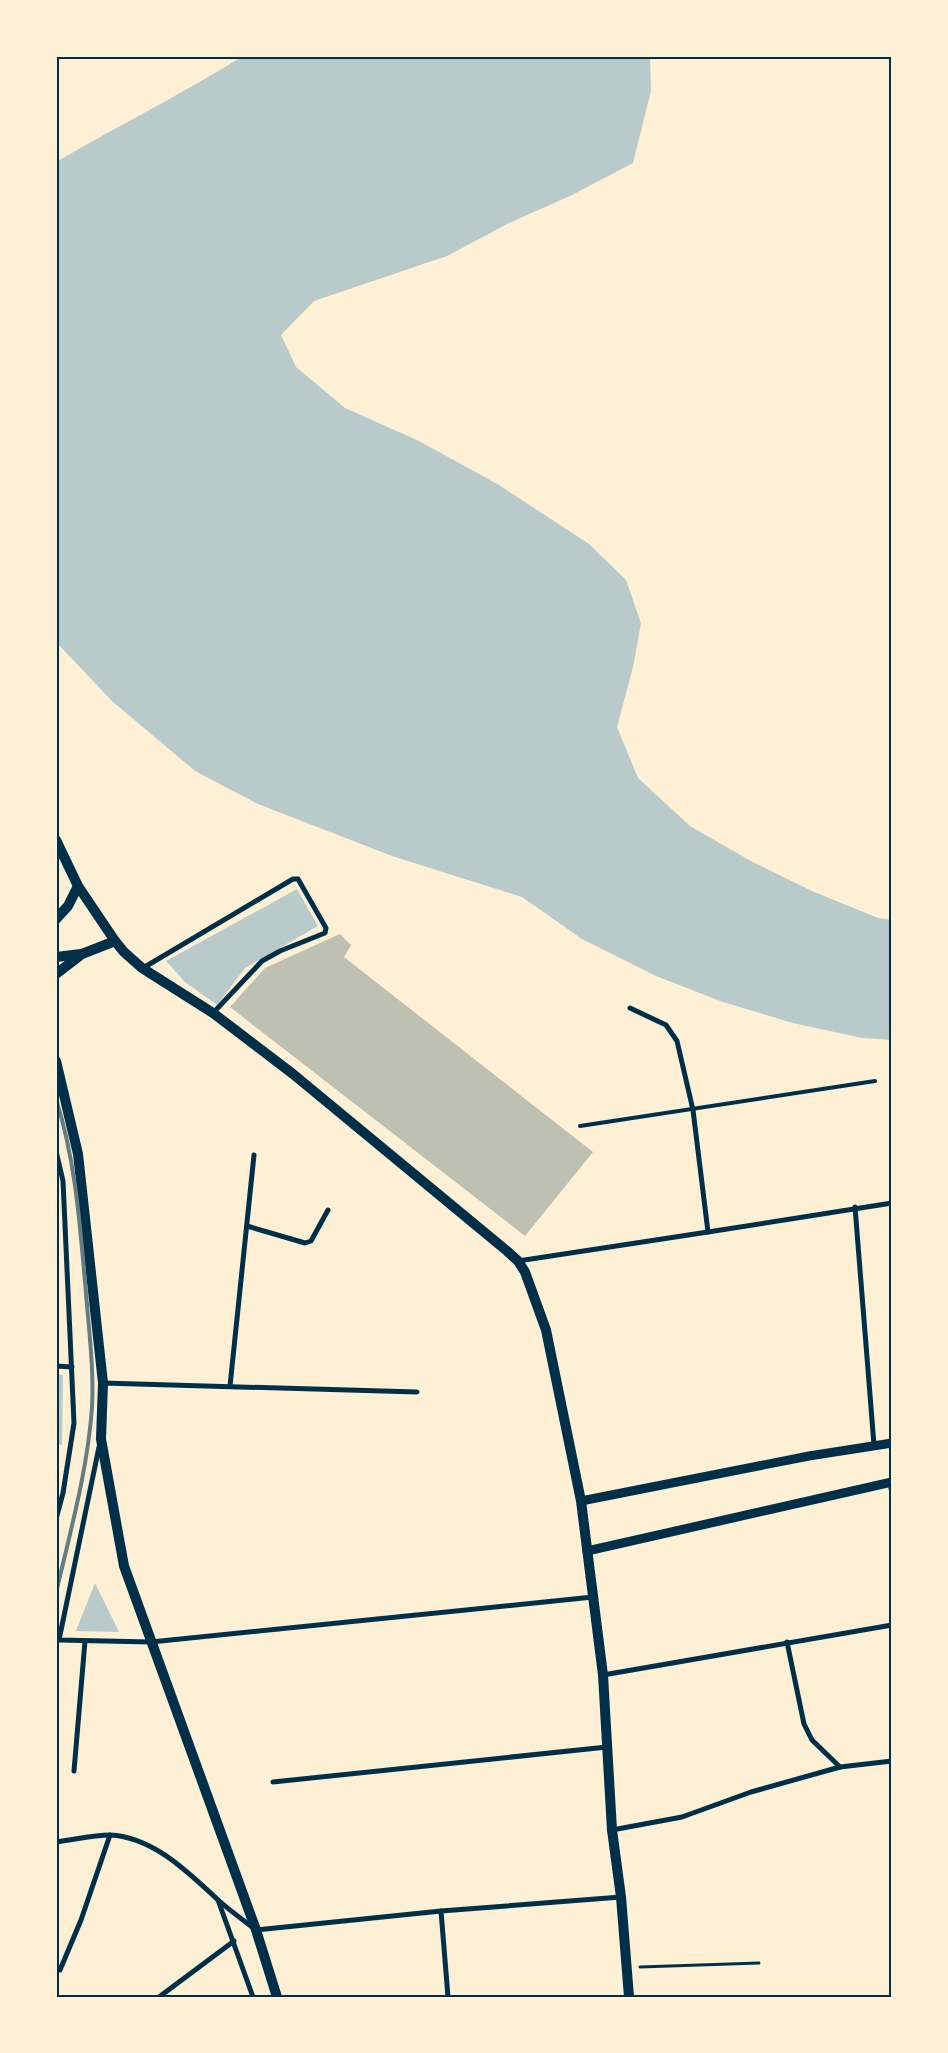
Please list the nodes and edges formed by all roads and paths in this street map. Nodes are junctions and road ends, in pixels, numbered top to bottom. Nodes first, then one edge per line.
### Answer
1 (56, 840) edge
2 (78, 886) junction
3 (56, 918) edge
4 (115, 941) junction
5 (82, 954) junction
6 (56, 957) edge
7 (142, 968) junction
8 (56, 974) edge
9 (630, 1008) dead end
10 (213, 1013) junction
11 (56, 1061) edge
12 (875, 1081) dead end
13 (693, 1110) junction
14 (580, 1126) dead end
15 (56, 1151) edge
16 (254, 1155) dead end
17 (63, 1181) junction
18 (56, 1183) edge
19 (892, 1203) edge
20 (855, 1207) junction
21 (328, 1210) dead end
22 (247, 1226) junction
23 (708, 1232) junction
24 (518, 1261) junction
25 (56, 1366) edge
26 (72, 1367) junction
27 (103, 1383) junction
28 (230, 1386) junction
29 (417, 1392) dead end
30 (101, 1439) junction
31 (892, 1443) edge
32 (874, 1445) junction
33 (891, 1482) edge
34 (892, 1494) edge
35 (582, 1501) junction
36 (56, 1519) edge
37 (587, 1551) junction
38 (594, 1597) junction
39 (892, 1625) edge
40 (85, 1641) junction
41 (151, 1642) junction
42 (787, 1642) junction
43 (603, 1675) junction
44 (607, 1747) junction
45 (892, 1761) edge
46 (840, 1767) junction
47 (74, 1771) dead end
48 (273, 1782) dead end
49 (612, 1830) junction
50 (110, 1835) junction
51 (56, 1842) edge
52 (621, 1897) junction
53 (218, 1900) junction
54 (442, 1911) junction
55 (256, 1930) junction
56 (234, 1941) junction
57 (759, 1963) dead end
58 (626, 1967) junction
59 (60, 1970) dead end
60 (159, 1997) edge
61 (253, 1997) edge
62 (277, 1997) edge
63 (448, 1997) edge
64 (628, 1997) edge

1 - 2 main road
2 - 3 main road
2 - 4 main road
4 - 5 main road
4 - 7 main road
5 - 6 main road
5 - 8 main road
7 - 10 main road
7 - 10 street
9 - 13 street
10 - 24 main road
11 - 27 main road
12 - 13 lane
13 - 14 lane
13 - 23 street
15 - 17 street
16 - 22 street
17 - 18 street
17 - 26 street
19 - 20 street
20 - 23 street
20 - 32 street
21 - 22 street
22 - 28 street
23 - 24 street
24 - 35 main road
25 - 26 street
26 - 36 street
27 - 28 street
27 - 30 main road
28 - 29 street
30 - 40 street
30 - 41 main road
31 - 32 street
32 - 35 street
33 - 34 street
33 - 37 street
35 - 37 main road
37 - 38 main road
38 - 41 street
38 - 43 main road
39 - 42 street
40 - 41 street
40 - 47 street
41 - 55 main road
42 - 43 street
42 - 46 street
43 - 44 main road
44 - 48 street
44 - 49 main road
45 - 46 street
46 - 49 street
49 - 52 main road
50 - 51 street
50 - 53 street
50 - 59 street
52 - 54 street
52 - 58 main road
53 - 55 street
53 - 56 street
54 - 55 street
54 - 63 street
55 - 62 main road
56 - 60 street
56 - 61 street
57 - 58 path
58 - 64 main road

